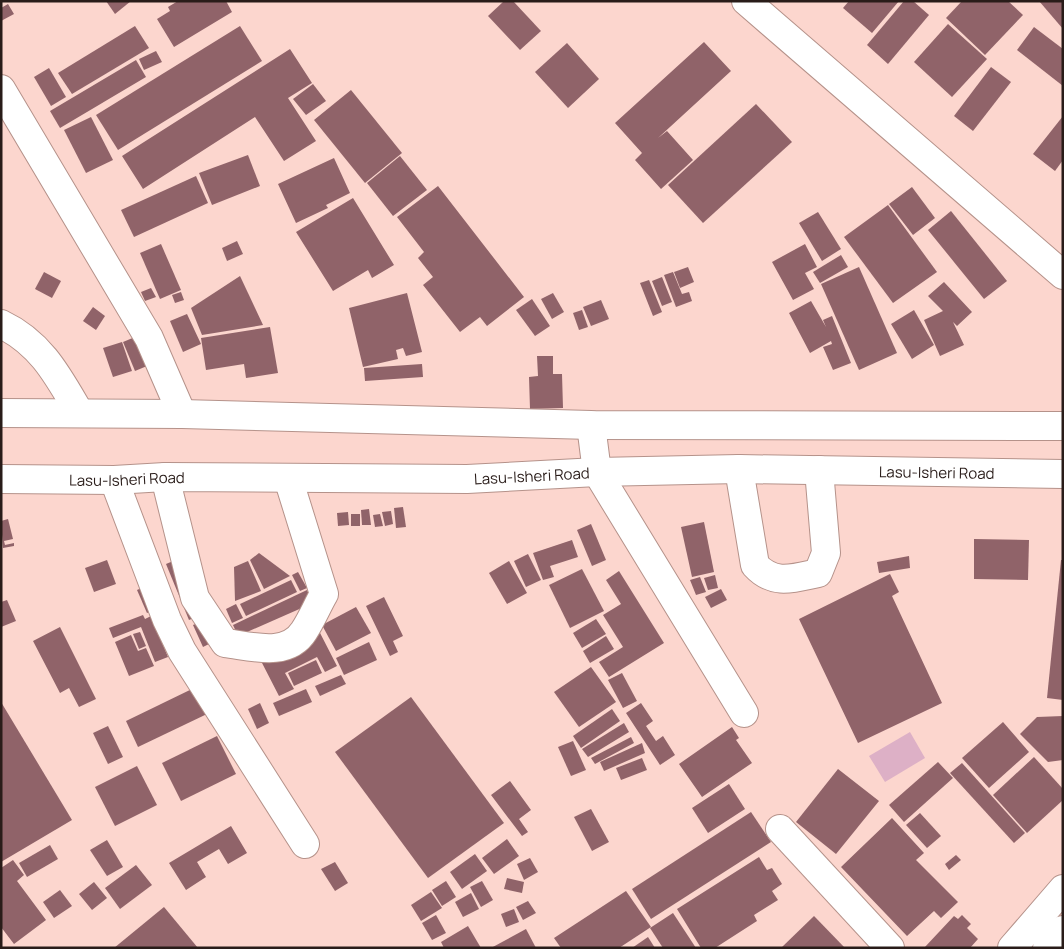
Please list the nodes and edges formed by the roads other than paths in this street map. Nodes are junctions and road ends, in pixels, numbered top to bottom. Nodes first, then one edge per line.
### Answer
1 (746, 1) edge
2 (1, 89) edge
3 (1063, 275) edge
4 (1, 324) edge
5 (79, 412) junction
6 (1, 413) edge
7 (182, 414) junction
8 (590, 425) junction
9 (1063, 426) edge
10 (739, 469) junction
11 (819, 470) junction
12 (597, 472) junction
13 (1063, 474) edge
14 (165, 477) junction
15 (288, 478) junction
16 (1, 479) edge
17 (114, 480) junction
18 (744, 713) dead end
19 (780, 829) dead end
20 (305, 844) dead end
21 (1063, 888) edge
22 (1063, 930) edge
23 (890, 948) edge
24 (1012, 948) edge
25 (1047, 948) edge

1 - 3 main road
2 - 7 main road
4 - 5 main road
5 - 6 main road
5 - 7 main road
7 - 8 main road
8 - 9 main road
8 - 12 main road
10 - 11 main road, Lasu-Isheri Road
10 - 11 main road
10 - 12 main road, Lasu-Isheri Road
11 - 13 main road, Lasu-Isheri Road
12 - 15 main road, Lasu-Isheri Road
12 - 18 main road
14 - 15 main road, Lasu-Isheri Road
14 - 15 main road
14 - 17 main road, Lasu-Isheri Road
16 - 17 main road, Lasu-Isheri Road
17 - 20 main road
19 - 23 main road
21 - 24 main road
22 - 25 main road

